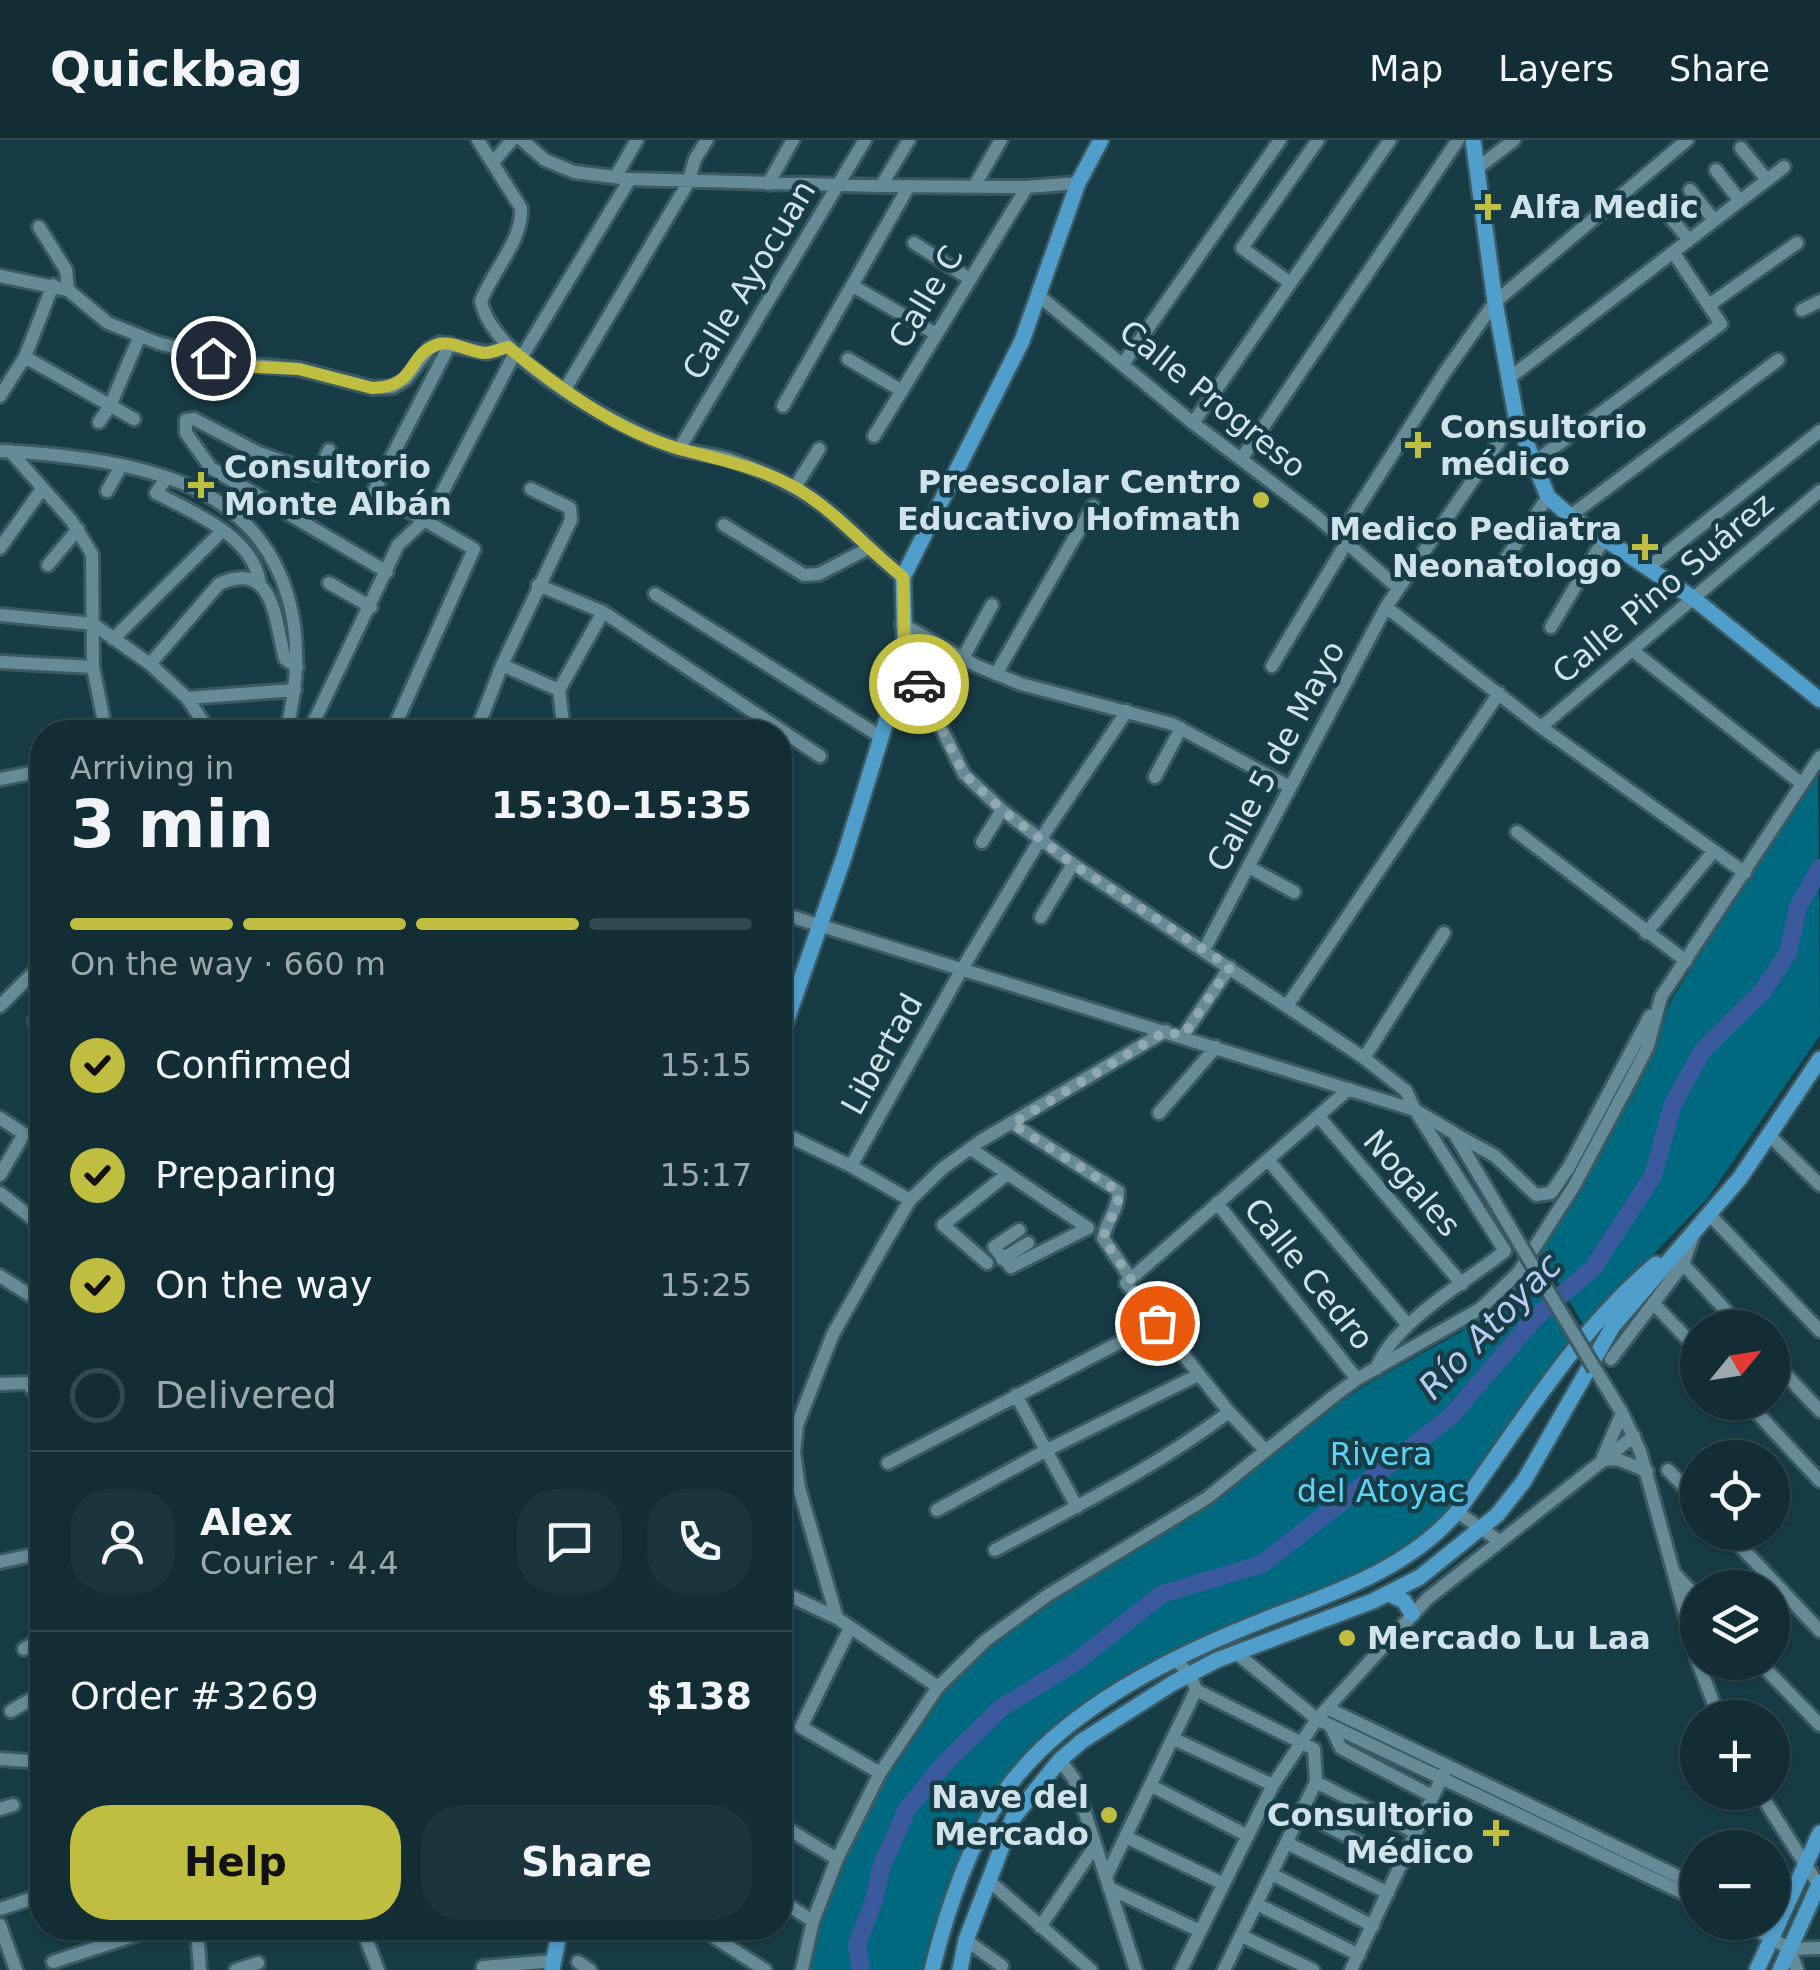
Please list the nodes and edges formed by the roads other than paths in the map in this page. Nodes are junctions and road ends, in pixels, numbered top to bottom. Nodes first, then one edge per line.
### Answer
1 (478, 140) edge
2 (512, 140) edge
3 (522, 140) edge
4 (637, 140) edge
5 (707, 140) edge
6 (794, 140) edge
7 (865, 140) edge
8 (908, 140) edge
9 (1001, 140) edge
10 (1102, 140) edge
11 (1280, 140) edge
12 (1318, 140) edge
13 (1390, 140) edge
14 (1458, 140) edge
15 (1473, 140) edge
16 (1514, 140) edge
17 (1687, 140) edge
18 (1741, 148) dead end
19 (493, 162) junction
20 (1479, 167) junction
21 (1784, 167) dead end
22 (1716, 170) dead end
23 (623, 177) junction
24 (1766, 180) junction
25 (688, 182) junction
26 (1078, 183) junction
27 (768, 184) junction
28 (839, 184) junction
29 (975, 185) junction
30 (881, 186) junction
31 (910, 186) junction
32 (1026, 186) junction
33 (1690, 190) dead end
34 (1740, 200) junction
35 (1666, 210) dead end
36 (1714, 220) junction
37 (39, 227) dead end
38 (1689, 240) junction
39 (1796, 243) dead end
40 (914, 244) dead end
41 (1673, 252) junction
42 (0, 276) edge
43 (968, 278) junction
44 (1289, 282) junction
45 (54, 285) junction
46 (853, 286) junction
47 (68, 290) junction
48 (1038, 295) junction
49 (1820, 301) edge
50 (1494, 302) junction
51 (1709, 304) junction
52 (1802, 310) dead end
53 (936, 334) junction
54 (139, 338) junction
55 (450, 344) junction
56 (514, 352) junction
57 (24, 356) junction
58 (848, 358) dead end
59 (1778, 360) dead end
60 (1123, 364) junction
61 (1508, 379) junction
62 (902, 390) junction
63 (564, 391) junction
64 (0, 396) edge
65 (110, 406) junction
66 (783, 406) dead end
67 (1516, 417) junction
68 (134, 419) dead end
69 (99, 422) dead end
70 (1193, 423) junction
71 (1820, 431) edge
72 (874, 436) dead end
73 (679, 449) junction
74 (819, 449) dead end
75 (329, 450) dead end
76 (5, 451) edge
77 (1242, 458) junction
78 (1533, 463) junction
79 (120, 466) junction
80 (166, 478) junction
81 (795, 487) junction
82 (42, 488) junction
83 (531, 490) dead end
84 (107, 491) dead end
85 (1820, 491) edge
86 (1548, 497) junction
87 (1093, 506) dead end
88 (1570, 516) junction
89 (424, 522) junction
90 (724, 525) dead end
91 (78, 529) junction
92 (222, 531) junction
93 (1343, 539) junction
94 (1604, 539) junction
95 (0, 548) edge
96 (870, 548) junction
97 (1505, 560) dead end
98 (48, 565) dead end
99 (1649, 566) junction
100 (387, 572) junction
101 (903, 577) junction
102 (329, 584) dead end
103 (260, 585) junction
104 (538, 585) junction
105 (1398, 588) junction
106 (655, 594) dead end
107 (1694, 598) junction
108 (992, 605) dead end
109 (371, 607) junction
110 (1386, 607) junction
111 (603, 612) junction
112 (0, 615) edge
113 (92, 624) junction
114 (902, 624) junction
115 (1551, 627) dead end
116 (114, 638) junction
117 (1632, 650) junction
118 (905, 656) junction
119 (963, 658) junction
120 (0, 662) edge
121 (150, 664) junction
122 (502, 665) junction
123 (1272, 666) dead end
124 (93, 667) junction
125 (297, 667) junction
126 (996, 674) junction
127 (295, 690) junction
128 (559, 690) junction
129 (1499, 693) junction
130 (187, 698) junction
131 (1820, 700) edge
132 (1126, 711) junction
133 (104, 720) edge
134 (202, 720) edge
135 (289, 720) edge
136 (315, 720) edge
137 (397, 720) edge
138 (481, 720) edge
139 (563, 720) edge
140 (766, 720) edge
141 (1541, 727) junction
142 (1181, 728) junction
143 (792, 737) edge
144 (880, 738) junction
145 (820, 756) dead end
146 (1820, 757) edge
147 (30, 773) edge
148 (1154, 777) dead end
149 (0, 778) edge
150 (1802, 784) junction
151 (1290, 787) junction
152 (1002, 810) junction
153 (1517, 832) dead end
154 (1040, 840) junction
155 (982, 842) dead end
156 (1713, 852) junction
157 (1073, 864) junction
158 (1249, 867) junction
159 (1745, 873) junction
160 (1294, 892) dead end
161 (792, 917) edge
162 (1042, 917) dead end
163 (819, 926) junction
164 (1444, 933) dead end
165 (1646, 933) junction
166 (1204, 950) junction
167 (1686, 961) junction
168 (1230, 967) junction
169 (962, 969) junction
170 (30, 976) edge
171 (792, 992) edge
172 (1661, 997) junction
173 (0, 1006) edge
174 (1287, 1006) junction
175 (1166, 1031) junction
176 (1183, 1036) junction
177 (1216, 1046) junction
178 (1364, 1058) junction
179 (1820, 1059) edge
180 (1349, 1088) junction
181 (1415, 1110) junction
182 (1159, 1114) dead end
183 (0, 1118) edge
184 (1319, 1118) junction
185 (1012, 1124) junction
186 (1454, 1133) junction
187 (1770, 1136) junction
188 (792, 1138) edge
189 (971, 1148) junction
190 (1268, 1160) junction
191 (851, 1166) junction
192 (0, 1175) edge
193 (1006, 1175) junction
194 (1820, 1185) edge
195 (0, 1193) edge
196 (910, 1200) junction
197 (1217, 1203) junction
198 (1710, 1216) junction
199 (30, 1217) edge
200 (1019, 1230) dead end
201 (1694, 1233) junction
202 (1028, 1244) dead end
203 (1681, 1246) junction
204 (1524, 1252) junction
205 (1002, 1259) junction
206 (986, 1263) dead end
207 (1683, 1264) junction
208 (0, 1276) edge
209 (1128, 1281) junction
210 (1462, 1284) junction
211 (30, 1295) edge
212 (1654, 1303) junction
213 (1725, 1310) edge
214 (1157, 1323) junction
215 (1408, 1325) junction
216 (1820, 1330) edge
217 (1680, 1331) edge
218 (1611, 1359) dead end
219 (1376, 1369) junction
220 (1198, 1375) junction
221 (1357, 1379) junction
222 (1790, 1379) edge
223 (0, 1384) edge
224 (30, 1388) edge
225 (1016, 1395) junction
226 (1820, 1411) edge
227 (1229, 1412) junction
228 (1622, 1413) junction
229 (1763, 1420) edge
230 (1634, 1436) junction
231 (1045, 1451) junction
232 (1266, 1451) junction
233 (1601, 1461) junction
234 (888, 1463) dead end
235 (1668, 1470) dead end
236 (1647, 1471) junction
237 (1820, 1481) edge
238 (1680, 1482) edge
239 (1077, 1507) junction
240 (936, 1510) dead end
241 (1457, 1512) junction
242 (1483, 1529) junction
243 (1498, 1540) junction
244 (1000, 1547) dead end
245 (1744, 1550) edge
246 (30, 1556) edge
247 (0, 1562) edge
248 (1671, 1570) junction
249 (1680, 1580) edge
250 (1389, 1594) junction
251 (792, 1596) edge
252 (1680, 1601) edge
253 (1412, 1614) junction
254 (837, 1618) junction
255 (850, 1628) junction
256 (1820, 1631) edge
257 (1223, 1636) junction
258 (30, 1645) edge
259 (24, 1649) dead end
260 (1236, 1653) junction
261 (1175, 1658) junction
262 (1777, 1680) edge
263 (1192, 1682) junction
264 (938, 1686) junction
265 (30, 1700) edge
266 (1327, 1708) junction
267 (11, 1711) dead end
268 (1323, 1722) junction
269 (1820, 1724) edge
270 (1174, 1740) junction
271 (1300, 1743) junction
272 (3, 1759) edge
273 (1060, 1760) junction
274 (30, 1761) edge
275 (1444, 1771) junction
276 (880, 1773) junction
277 (0, 1774) edge
278 (1316, 1782) junction
279 (1150, 1785) junction
280 (1273, 1785) junction
281 (1432, 1796) junction
282 (1770, 1810) edge
283 (1302, 1812) junction
284 (792, 1831) edge
285 (1416, 1832) junction
286 (1820, 1834) edge
287 (1248, 1836) junction
288 (1126, 1837) junction
289 (1287, 1842) junction
290 (1096, 1846) junction
291 (837, 1859) junction
292 (1402, 1864) junction
293 (1804, 1866) junction
294 (1272, 1874) junction
295 (1680, 1878) edge
296 (988, 1880) junction
297 (1107, 1882) junction
298 (1224, 1884) junction
299 (1820, 1885) edge
300 (1680, 1891) edge
301 (1388, 1893) junction
302 (1790, 1895) edge
303 (30, 1899) edge
304 (1256, 1904) junction
305 (0, 1908) edge
306 (792, 1908) edge
307 (813, 1921) junction
308 (0, 1925) edge
309 (1373, 1926) junction
310 (1040, 1927) junction
311 (1200, 1931) junction
312 (1242, 1936) junction
313 (120, 1940) edge
314 (198, 1940) edge
315 (367, 1940) edge
316 (557, 1940) edge
317 (719, 1940) edge
318 (966, 1940) junction
319 (1769, 1940) edge
320 (1802, 1946) edge
321 (1359, 1955) junction
322 (53, 1962) dead end
323 (258, 1963) dead end
324 (552, 1966) edge
325 (1002, 1966) dead end
326 (483, 1967) dead end
327 (1228, 1969) edge
328 (16, 1970) edge
329 (200, 1970) edge
330 (236, 1970) edge
331 (378, 1970) edge
332 (765, 1970) edge
333 (802, 1970) edge
334 (932, 1970) edge
335 (960, 1970) edge
336 (1090, 1970) edge
337 (1136, 1970) edge
338 (1180, 1970) edge
339 (1313, 1970) edge
340 (1351, 1970) edge
341 (1757, 1970) edge
342 (1780, 1970) edge
343 (1797, 1970) edge

1 - 19 street
2 - 19 street
3 - 23 street
4 - 23 street
5 - 25 street
6 - 27 street
7 - 28 street, Calle Ayocuan
8 - 30 street
9 - 29 street
10 - 26 main road
11 - 60 street
12 - 44 street
13 - 44 street
14 - 77 street
15 - 20 main road
16 - 20 street
17 - 50 street
18 - 24 street
19 - 56 street
20 - 50 main road
21 - 24 street
22 - 34 street
23 - 25 street
23 - 56 street
24 - 34 street
25 - 27 street
25 - 63 street
26 - 32 street
26 - 48 main road
27 - 28 street
28 - 30 street
28 - 73 street, Calle Ayocuan
29 - 31 street
29 - 32 street
30 - 31 street
31 - 46 street
32 - 43 street, Calle C
33 - 36 street
34 - 36 street
35 - 38 street
36 - 38 street
37 - 47 street
38 - 41 street
39 - 51 street
40 - 43 street
41 - 51 street
41 - 61 street
42 - 45 street
43 - 53 street, Calle C
44 - 70 street
45 - 47 street
45 - 57 street
46 - 53 street
46 - 66 street
47 - 54 street
48 - 60 street, Calle Progreso
48 - 101 main road
49 - 52 street
50 - 61 main road
50 - 93 street
51 - 78 street
53 - 62 street, Calle C
54 - 55 street
54 - 65 street
55 - 56 street
55 - 89 street
56 - 63 street
56 - 89 street
57 - 64 street
57 - 65 street
58 - 62 street
59 - 88 street
60 - 70 street, Calle Progreso
61 - 67 main road
62 - 72 street, Calle C
63 - 73 street
65 - 68 street
65 - 69 street
67 - 78 main road
67 - 105 street, Calle 5 de Mayo
70 - 77 street, Calle Progreso
71 - 99 street
73 - 81 street
74 - 81 street
75 - 100 street
76 - 79 street
76 - 82 street
77 - 93 street, Calle Progreso
78 - 86 main road
79 - 80 street
79 - 84 street
80 - 92 street
80 - 125 street
81 - 96 street
82 - 91 street
82 - 95 street
83 - 104 street
85 - 107 street, Calle Pino Suárez
86 - 88 main road
86 - 97 street
87 - 126 street
88 - 94 main road
89 - 100 street
89 - 137 street
90 - 96 street
91 - 98 street
91 - 113 street
92 - 103 street
92 - 116 street
93 - 105 street, Calle Progreso
93 - 123 street
94 - 99 main road
94 - 115 street
96 - 101 street
99 - 107 main road
100 - 109 street
101 - 114 main road
102 - 109 street
103 - 121 street
103 - 125 street
104 - 111 street
104 - 122 street
105 - 110 street, Calle 5 de Mayo
106 - 144 street
107 - 117 street, Calle Pino Suárez
107 - 131 main road
108 - 119 street
109 - 136 street
110 - 129 street
110 - 151 street, Calle 5 de Mayo
111 - 128 street
111 - 140 street
112 - 113 street
113 - 116 street
113 - 124 street
114 - 118 main road
114 - 119 street
116 - 121 street
117 - 141 street, Calle Pino Suárez
117 - 150 street
118 - 144 main road
118 - 152 street
119 - 126 street
120 - 124 street
121 - 130 street
122 - 128 street
122 - 138 street
124 - 133 street
125 - 127 street
126 - 132 street
127 - 130 street
127 - 135 street
128 - 139 street
129 - 141 street
129 - 174 street
130 - 134 street
132 - 142 street
132 - 154 street, Libertad
141 - 156 street
142 - 148 street
142 - 151 street
143 - 145 street
144 - 163 main road
146 - 150 street
147 - 149 street
150 - 159 street
151 - 158 street, Calle 5 de Mayo
152 - 154 street
152 - 155 street
153 - 165 street
154 - 157 street
154 - 169 street, Libertad
156 - 159 street
156 - 165 street
157 - 162 street
157 - 166 street
158 - 160 street
158 - 166 street, Calle 5 de Mayo
159 - 167 street
161 - 163 street
163 - 169 street
163 - 171 main road
164 - 178 street
165 - 167 street
166 - 168 street
167 - 172 street
168 - 174 street
168 - 176 street
169 - 175 street
169 - 191 street, Libertad
170 - 173 street
172 - 186 street
172 - 204 street
174 - 178 street
175 - 176 street
175 - 185 street
176 - 177 street
177 - 180 street
177 - 182 street
178 - 181 street
179 - 187 main road
180 - 181 street
180 - 184 street
181 - 186 street
181 - 210 street
183 - 192 street
184 - 190 street
184 - 210 street, Nogales
185 - 189 street
185 - 209 street
186 - 204 street
187 - 194 street
187 - 198 main road
188 - 191 street
189 - 193 street
189 - 196 street
190 - 197 street
190 - 215 street
191 - 196 street
193 - 205 street
193 - 206 street
195 - 199 street
196 - 254 street
197 - 209 street
197 - 221 street, Calle Cedro
198 - 201 main road
198 - 216 street
200 - 205 street
201 - 203 main road
201 - 207 street
202 - 205 street
203 - 241 main road
203 - 242 main road
204 - 219 street
204 - 228 street, bridge
207 - 212 street
207 - 213 street
208 - 211 street
209 - 214 street
210 - 215 street
212 - 217 street
212 - 218 street
214 - 220 street
214 - 225 street
215 - 219 street
219 - 221 street
220 - 227 street
220 - 231 street
221 - 232 street
222 - 226 street
223 - 224 street
225 - 231 street
225 - 234 street
227 - 232 street
227 - 239 street
228 - 230 street
228 - 233 street
229 - 237 street
230 - 233 street
230 - 236 street
231 - 239 street
231 - 240 street
232 - 264 street
233 - 236 street
233 - 243 street
235 - 238 street
236 - 248 street
239 - 244 street
241 - 242 street
241 - 257 main road
242 - 243 street
242 - 250 main road
243 - 253 street
245 - 256 street
246 - 247 street
248 - 249 street
248 - 252 street
250 - 253 main road
250 - 260 main road
251 - 254 street
253 - 266 street
254 - 255 street
255 - 264 street
255 - 276 street
257 - 260 main road
257 - 261 main road
258 - 259 street
260 - 263 main road
260 - 268 street
261 - 263 street
261 - 334 main road
262 - 269 street
263 - 270 street
263 - 271 street
263 - 273 main road
264 - 276 street
265 - 267 street
266 - 268 street
266 - 275 street
268 - 271 street
268 - 275 street
268 - 281 street
270 - 279 street
270 - 280 street
271 - 278 street
271 - 280 street
272 - 274 street
272 - 277 street
273 - 290 street
273 - 296 main road
275 - 281 street
275 - 295 street
275 - 300 street
276 - 291 street
278 - 283 street
278 - 285 street
279 - 287 street
279 - 288 street
280 - 287 street
281 - 285 street
282 - 293 street
283 - 289 street
283 - 292 street
284 - 291 street
285 - 292 street
286 - 293 main road
287 - 298 street
288 - 297 street
288 - 298 street
289 - 294 street
289 - 301 street
290 - 297 street
290 - 310 street
291 - 307 street
292 - 301 street
293 - 299 street
293 - 302 main road
294 - 304 street
294 - 309 street
296 - 310 street
296 - 318 main road
297 - 311 street
297 - 337 street
298 - 311 street
299 - 320 main road
301 - 309 street
303 - 305 street
304 - 312 street
304 - 321 street
306 - 307 street
307 - 333 street
308 - 328 street
309 - 321 street
310 - 336 street
311 - 338 street
312 - 327 street
312 - 339 street
313 - 322 street
314 - 329 street
315 - 331 street
316 - 324 main road
317 - 332 street
318 - 325 street
318 - 335 main road
319 - 341 main road
320 - 342 main road
320 - 343 street
321 - 340 street
323 - 330 street
324 - 326 street

